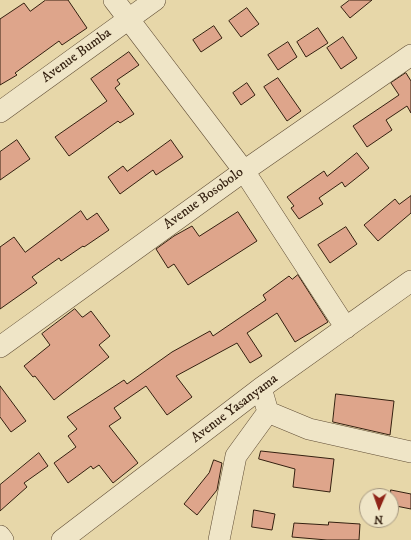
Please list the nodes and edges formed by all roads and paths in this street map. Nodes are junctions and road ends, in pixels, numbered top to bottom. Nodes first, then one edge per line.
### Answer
1 (114, 0) edge
2 (155, 0) edge
3 (128, 19) junction
4 (411, 55) edge
5 (0, 112) edge
6 (244, 171) junction
7 (411, 282) edge
8 (346, 328) junction
9 (0, 347) edge
10 (261, 388) junction
11 (268, 412) junction
12 (411, 452) edge
13 (0, 536) edge
14 (3, 540) edge
15 (62, 540) edge
16 (219, 540) edge

1 - 3 street
2 - 3 street, Avenue Bumba
3 - 5 street, Avenue Bumba
3 - 6 street
4 - 6 street, Avenue Bosobolo
6 - 8 street
6 - 9 street, Avenue Bosobolo
7 - 8 street, Avenue Yasanyama
8 - 10 street, Avenue Yasanyama
10 - 11 street
10 - 15 street, Avenue Yasanyama
11 - 12 street
11 - 16 street
13 - 14 street

